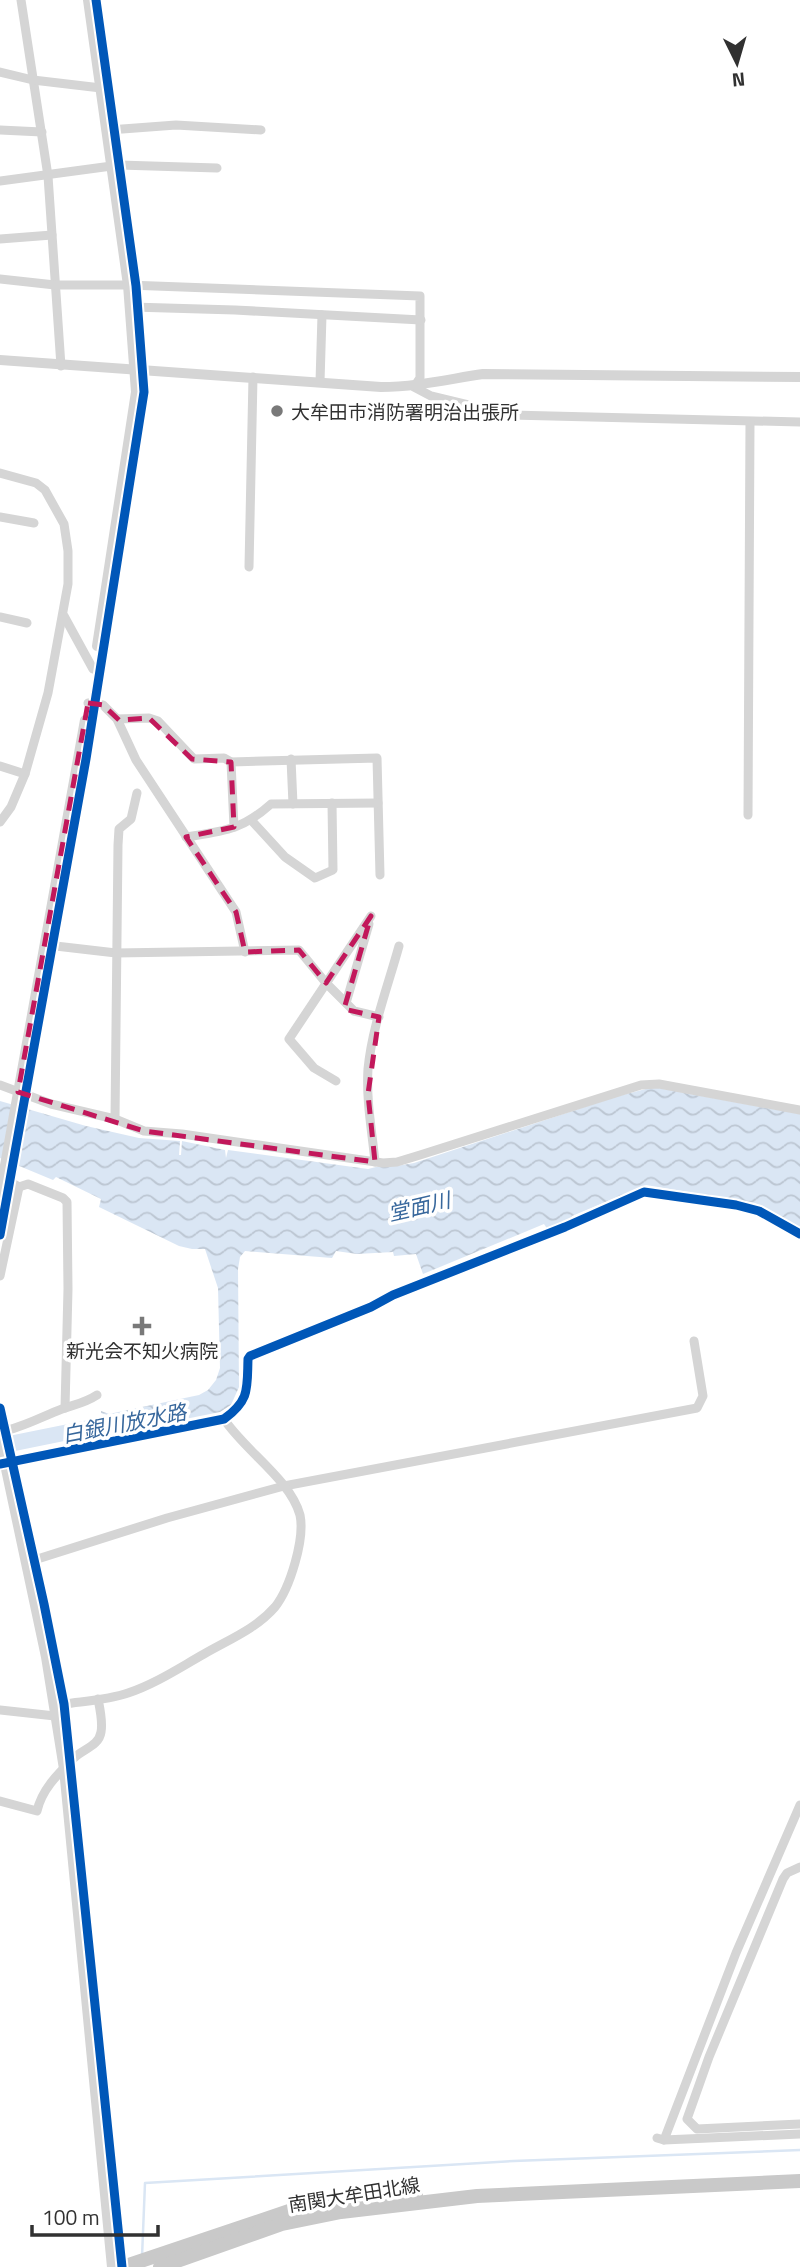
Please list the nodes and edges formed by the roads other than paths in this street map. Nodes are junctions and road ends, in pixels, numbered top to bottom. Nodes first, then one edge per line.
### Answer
1 (21, 0) edge
2 (88, 0) edge
3 (96, 0) edge
4 (0, 72) edge
5 (33, 80) junction
6 (101, 88) junction
7 (111, 130) junction
8 (261, 130) dead end
9 (0, 131) edge
10 (42, 132) junction
11 (115, 165) junction
12 (217, 168) dead end
13 (48, 176) junction
14 (0, 181) edge
15 (52, 236) junction
16 (0, 239) edge
17 (0, 278) edge
18 (55, 285) junction
19 (132, 286) junction
20 (134, 307) junction
21 (322, 315) junction
22 (421, 320) junction
23 (0, 360) edge
24 (61, 366) junction
25 (139, 370) junction
26 (253, 377) junction
27 (800, 377) edge
28 (320, 382) junction
29 (414, 387) junction
30 (750, 422) junction
31 (800, 422) edge
32 (0, 473) edge
33 (0, 517) edge
34 (34, 523) dead end
35 (249, 567) dead end
36 (64, 616) junction
37 (0, 617) edge
38 (27, 622) dead end
39 (97, 670) junction
40 (91, 703) junction
41 (117, 719) junction
42 (291, 759) junction
43 (231, 762) junction
44 (0, 766) edge
45 (25, 774) junction
46 (137, 793) dead end
47 (331, 803) junction
48 (378, 803) junction
49 (293, 804) junction
50 (748, 815) dead end
51 (252, 821) junction
52 (0, 822) edge
53 (234, 827) junction
54 (186, 837) junction
55 (380, 876) dead end
56 (49, 945) junction
57 (399, 946) dead end
58 (245, 951) junction
59 (117, 953) junction
60 (326, 983) junction
61 (346, 1003) junction
62 (379, 1017) junction
63 (35, 1024) junction
64 (336, 1081) dead end
65 (0, 1085) edge
66 (800, 1110) edge
67 (115, 1119) junction
68 (375, 1162) junction
69 (0, 1176) edge
70 (19, 1187) junction
71 (0, 1193) edge
72 (800, 1234) edge
73 (0, 1235) edge
74 (0, 1276) edge
75 (694, 1341) dead end
76 (97, 1395) dead end
77 (0, 1408) edge
78 (65, 1408) junction
79 (224, 1419) junction
80 (2, 1435) edge
81 (6, 1463) edge
82 (284, 1486) junction
83 (31, 1561) junction
84 (98, 1699) junction
85 (64, 1704) junction
86 (0, 1710) edge
87 (55, 1716) junction
88 (67, 1765) junction
89 (0, 1801) edge
90 (800, 1805) edge
91 (800, 1867) edge
92 (800, 2124) edge
93 (800, 2134) edge
94 (800, 2181) edge
95 (477, 2196) junction
96 (112, 2267) edge
97 (123, 2267) edge
98 (160, 2267) edge

1 - 5 street
2 - 6 street
3 - 7 street
4 - 5 street
5 - 6 street
5 - 10 street
6 - 7 street
7 - 8 street
7 - 11 street
9 - 10 street
10 - 13 street
11 - 12 street
11 - 13 street
11 - 19 street
13 - 14 street
13 - 15 street
15 - 16 street
15 - 18 street
17 - 18 street
18 - 19 street
18 - 24 street
19 - 20 street
19 - 22 street
20 - 21 street
20 - 25 street
21 - 22 street
21 - 28 street
22 - 29 street
23 - 24 street
24 - 25 street
25 - 26 street
25 - 39 street
26 - 28 street
26 - 35 street
27 - 29 street
28 - 29 street
29 - 30 street
30 - 31 street
30 - 50 street
32 - 36 street
33 - 34 street
36 - 39 street
36 - 45 street
37 - 38 street
39 - 40 street
40 - 41 street
40 - 56 street
41 - 43 street
41 - 54 street
42 - 43 street
42 - 48 street
42 - 49 street
43 - 53 street
44 - 45 street
45 - 52 street
46 - 59 street
47 - 48 street
47 - 49 street
47 - 51 street
48 - 55 street
49 - 51 street
51 - 53 street
53 - 54 street
54 - 58 street
56 - 59 street
56 - 63 street
57 - 62 street
58 - 59 street
58 - 60 street
59 - 67 street
60 - 61 street
60 - 61 street
60 - 64 street
61 - 62 street
62 - 68 street
63 - 71 street
63 - 73 street
65 - 67 street
66 - 68 street
67 - 68 street
69 - 70 street
70 - 74 street
70 - 78 street
72 - 79 street
75 - 82 street
76 - 78 street
77 - 80 street
78 - 80 street
79 - 81 street
79 - 82 street
80 - 81 street
81 - 83 street
82 - 83 street
82 - 84 street
83 - 85 street
83 - 87 street
84 - 85 street
84 - 88 street
85 - 87 street
85 - 88 street
86 - 87 street
87 - 88 street
88 - 89 street
88 - 96 street
88 - 97 street
90 - 93 street
91 - 92 street
94 - 95 main road, 南関大牟田北線
95 - 97 main road, 南関大牟田北線
95 - 98 main road, 南関大牟田北線

